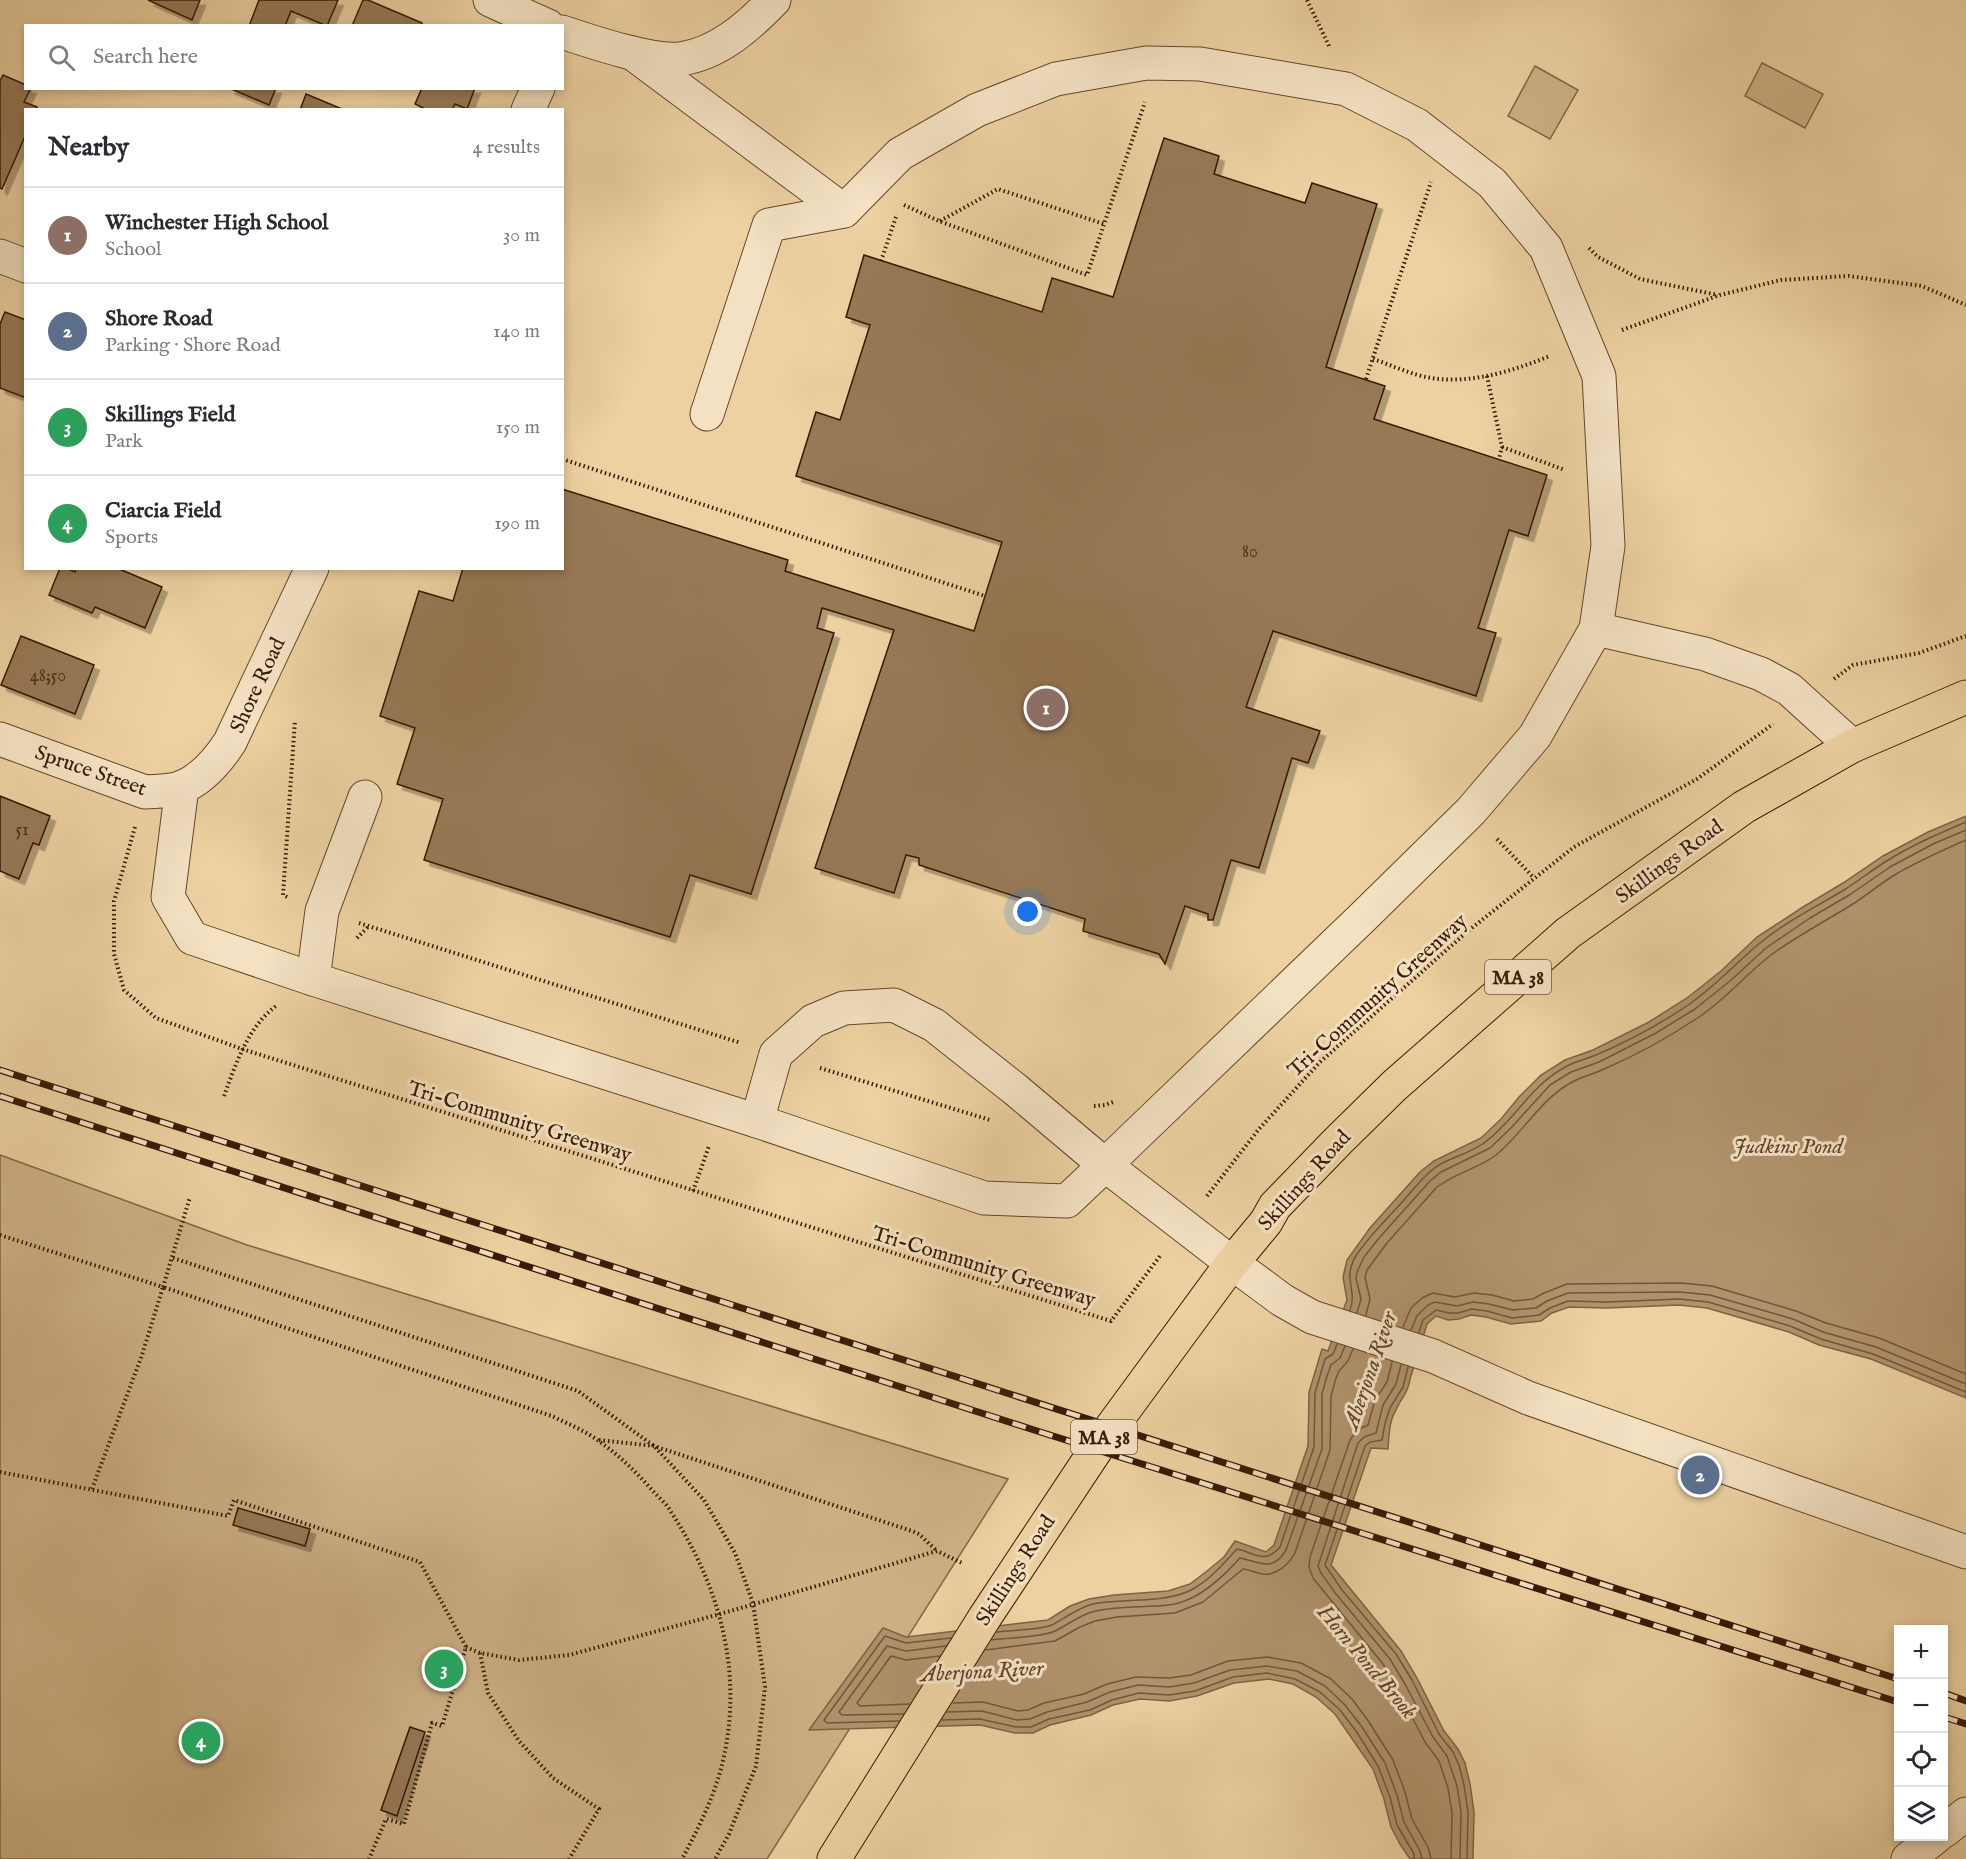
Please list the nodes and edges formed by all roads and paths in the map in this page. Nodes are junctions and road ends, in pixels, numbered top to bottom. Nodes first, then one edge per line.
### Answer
1 (490, 0) edge
2 (774, 0) edge
3 (1307, 0) edge
4 (543, 24) edge
5 (564, 33) edge
6 (1329, 48) dead end
7 (632, 53) junction
8 (537, 90) edge
9 (1146, 100) dead end
10 (529, 108) edge
11 (1434, 173) dead end
12 (844, 211) junction
13 (939, 221) junction
14 (1104, 224) junction
15 (0, 255) edge
16 (882, 261) dead end
17 (24, 265) edge
18 (1966, 305) edge
19 (1586, 343) junction
20 (1373, 359) junction
21 (1539, 361) dead end
22 (1487, 376) junction
23 (1366, 379) dead end
24 (707, 414) dead end
25 (1502, 447) junction
26 (1498, 459) dead end
27 (564, 460) edge
28 (1575, 473) dead end
29 (311, 570) edge
30 (985, 596) dead end
31 (1596, 629) junction
32 (1966, 636) edge
33 (1966, 697) edge
34 (1802, 702) junction
35 (295, 720) dead end
36 (0, 739) edge
37 (1852, 746) junction
38 (182, 787) junction
39 (145, 792) junction
40 (365, 797) dead end
41 (322, 911) junction
42 (313, 979) junction
43 (748, 1035) dead end
44 (740, 1043) junction
45 (242, 1049) junction
46 (776, 1054) junction
47 (224, 1096) dead end
48 (1116, 1100) dead end
49 (1089, 1106) dead end
50 (757, 1121) junction
51 (998, 1123) dead end
52 (1105, 1165) junction
53 (190, 1197) dead end
54 (1183, 1226) junction
55 (0, 1235) edge
56 (173, 1258) junction
57 (1232, 1263) junction
58 (163, 1287) junction
59 (598, 1440) junction
60 (654, 1446) junction
61 (0, 1472) edge
62 (92, 1489) junction
63 (937, 1551) junction
64 (1966, 1552) edge
65 (962, 1563) dead end
66 (753, 1603) junction
67 (720, 1614) junction
68 (466, 1647) junction
69 (480, 1653) junction
70 (1966, 1814) edge
71 (1948, 1828) edge
72 (1931, 1841) edge
73 (369, 1859) edge
74 (569, 1859) edge
75 (682, 1859) edge
76 (715, 1859) edge
77 (834, 1859) edge
78 (1908, 1859) edge

1 - 4 street
2 - 7 street
3 - 6 path
5 - 7 street
7 - 12 street
8 - 10 street
9 - 14 path
11 - 20 path
12 - 19 street
12 - 24 street
13 - 14 path
13 - 14 path
13 - 16 path
15 - 17 street
18 - 19 path
19 - 31 street
20 - 22 path
20 - 23 path
21 - 22 path
22 - 25 path
25 - 26 path
25 - 28 path
27 - 30 path
29 - 38 street, Shore Road
31 - 34 street
31 - 52 street
32 - 34 path, Tri-Community Greenway
33 - 37 main road, Skillings Road / MA 38
34 - 37 street
34 - 54 path, Tri-Community Greenway
35 - 41 path
36 - 39 street, Spruce Street
37 - 57 main road, Skillings Road / MA 38
38 - 39 street, Spruce Street
38 - 42 street
39 - 45 path, Tri-Community Greenway
40 - 41 street
41 - 42 street
41 - 44 path
42 - 50 street
43 - 44 path
44 - 46 path
45 - 47 path
45 - 54 path, Tri-Community Greenway
46 - 50 street
46 - 51 path
46 - 52 street
48 - 49 path
50 - 52 street
52 - 54 street
53 - 56 path
54 - 57 street
55 - 58 path
56 - 58 path
56 - 60 path
57 - 64 street
57 - 77 main road, Skillings Road / MA 38
58 - 59 path
58 - 62 path
59 - 60 path
59 - 67 path
60 - 63 path
60 - 66 path
61 - 62 path
62 - 68 path
63 - 65 path
63 - 66 path
66 - 67 path
66 - 76 path
67 - 69 path
67 - 75 path
68 - 69 path
68 - 73 path
69 - 74 path
70 - 71 street
72 - 78 street

